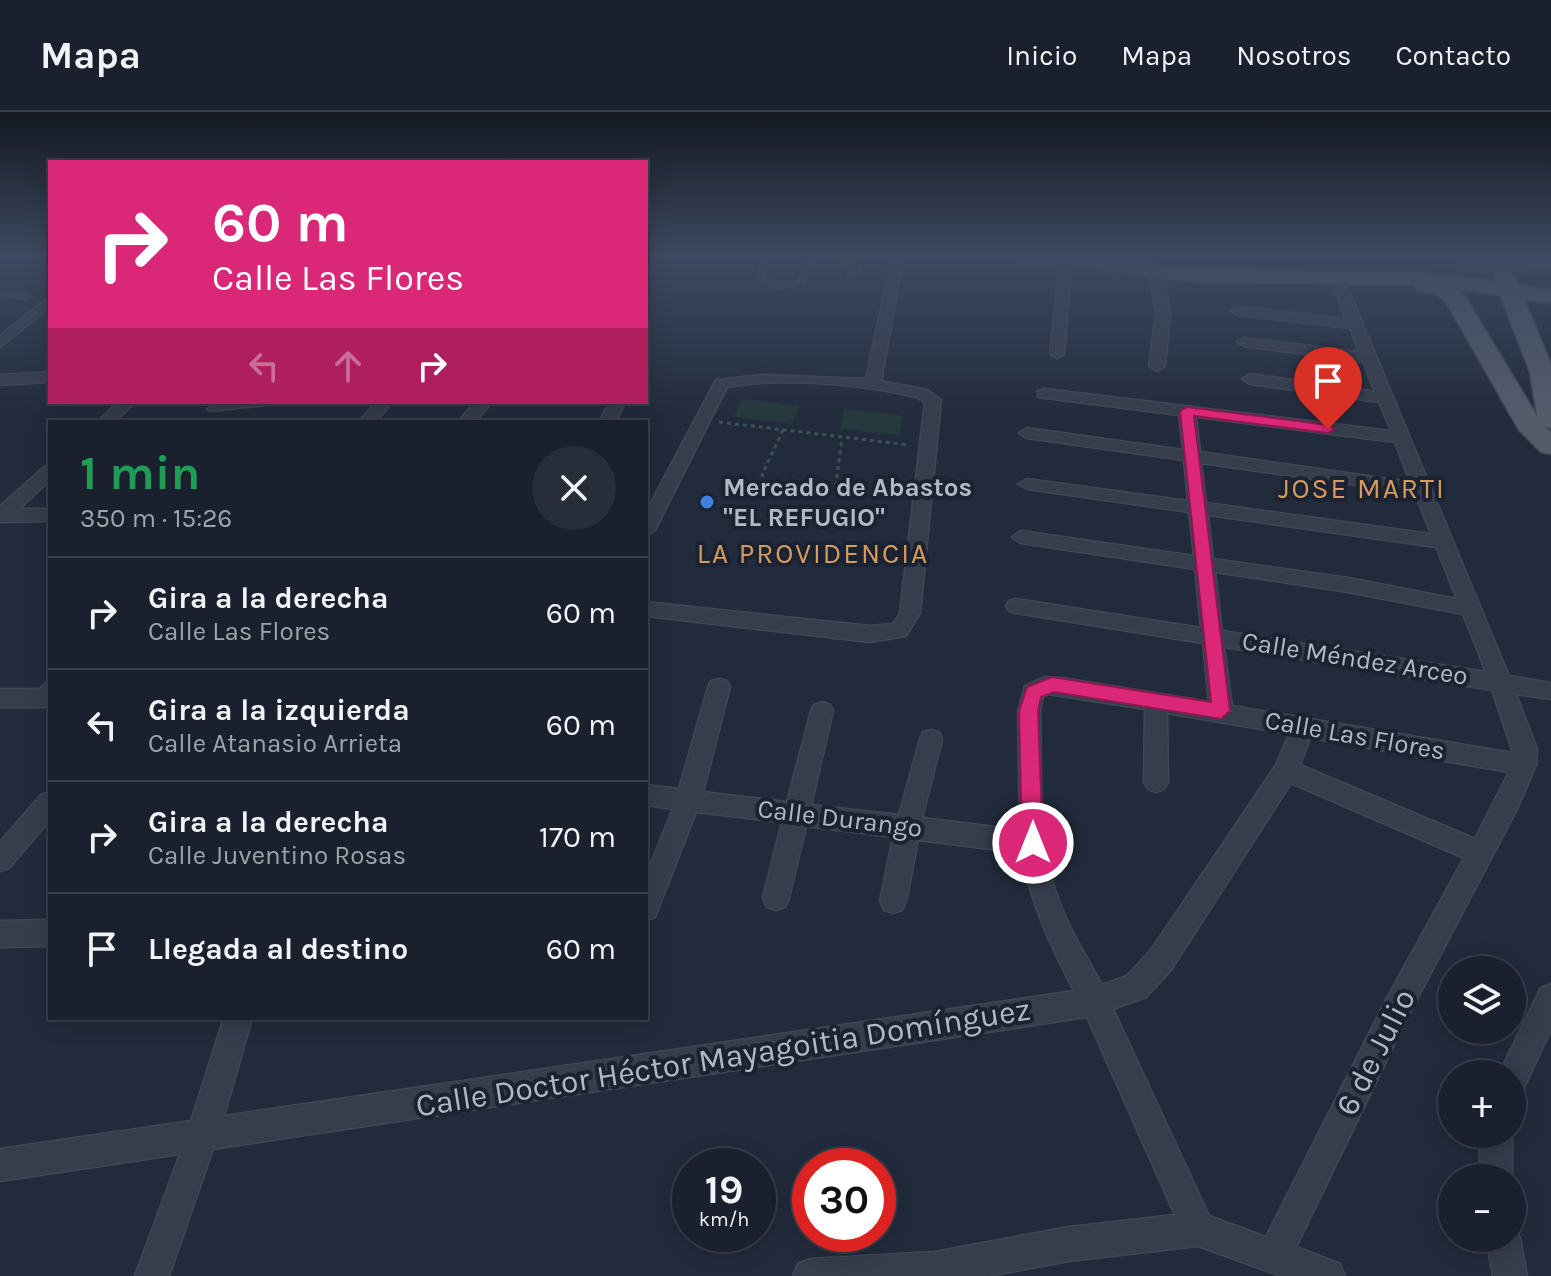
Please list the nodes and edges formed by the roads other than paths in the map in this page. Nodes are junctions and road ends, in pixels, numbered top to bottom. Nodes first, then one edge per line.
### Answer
1 (38, 310) edge
2 (887, 310) edge
3 (1061, 310) edge
4 (1163, 310) edge
5 (1350, 310) edge
6 (1460, 310) edge
7 (1481, 310) edge
8 (1517, 310) edge
9 (1238, 311) dead end
10 (1356, 324) junction
11 (1244, 342) dead end
12 (0, 343) edge
13 (1057, 354) dead end
14 (1370, 358) junction
15 (1157, 366) dead end
16 (48, 377) edge
17 (1250, 379) dead end
18 (0, 380) edge
19 (873, 384) junction
20 (1044, 394) dead end
21 (1386, 398) junction
22 (125, 404) edge
23 (257, 404) edge
24 (382, 404) edge
25 (482, 404) edge
26 (211, 409) dead end
27 (1549, 410) edge
28 (1187, 411) junction
29 (107, 420) edge
30 (369, 420) edge
31 (468, 420) edge
32 (1027, 433) dead end
33 (1404, 438) junction
34 (1551, 446) edge
35 (1192, 455) junction
36 (48, 473) edge
37 (1027, 484) dead end
38 (1424, 489) junction
39 (1196, 506) junction
40 (1, 515) edge
41 (48, 515) edge
42 (648, 526) edge
43 (1021, 537) dead end
44 (1444, 542) junction
45 (1204, 564) junction
46 (1016, 606) dead end
47 (648, 609) edge
48 (1472, 609) junction
49 (1212, 636) junction
50 (1500, 681) junction
51 (719, 687) dead end
52 (1551, 691) edge
53 (46, 694) edge
54 (0, 698) edge
55 (1156, 702) junction
56 (822, 711) dead end
57 (1221, 711) junction
58 (1303, 727) junction
59 (931, 739) dead end
60 (1524, 765) junction
61 (1286, 770) junction
62 (1156, 782) dead end
63 (648, 795) edge
64 (688, 801) junction
65 (48, 804) edge
66 (797, 813) junction
67 (908, 826) junction
68 (1033, 843) junction
69 (1481, 853) junction
70 (0, 860) edge
71 (776, 898) dead end
72 (893, 901) dead end
73 (648, 903) edge
74 (48, 933) edge
75 (0, 934) edge
76 (1551, 998) edge
77 (1095, 1002) junction
78 (237, 1020) edge
79 (1521, 1060) edge
80 (203, 1133) junction
81 (0, 1165) edge
82 (1198, 1229) junction
83 (1506, 1252) edge
84 (1274, 1256) junction
85 (934, 1272) edge
86 (152, 1276) edge
87 (810, 1276) edge
88 (1328, 1276) edge
89 (1510, 1276) edge

1 - 12 street
2 - 19 street
3 - 13 street
4 - 15 street
5 - 10 street
6 - 34 main road
7 - 27 main road
8 - 27 main road
9 - 10 street
10 - 14 street
11 - 14 street
14 - 21 street
16 - 18 street
17 - 21 street
19 - 42 street
19 - 47 street
20 - 28 street
21 - 33 street
22 - 29 street
23 - 26 lane
24 - 30 street
25 - 31 street
28 - 33 street
28 - 35 street
32 - 35 street
33 - 38 street
35 - 38 street
35 - 39 street
36 - 40 street
37 - 39 street
38 - 44 street
39 - 44 street
39 - 45 street
40 - 41 street
43 - 45 street
44 - 48 street
45 - 48 street
45 - 49 street
46 - 49 street, Calle Méndez Arceo
48 - 50 street
49 - 50 street, Calle Méndez Arceo
49 - 57 street
50 - 52 street, Calle Méndez Arceo
50 - 60 street
51 - 64 street
53 - 54 street
55 - 57 street, Calle Las Flores
55 - 62 street
55 - 68 street, Calle Las Flores
56 - 66 street
57 - 58 street, Calle Las Flores
58 - 60 street, Calle Las Flores
58 - 61 street, Calle Doctor Héctor Mayagoitia Domínguez
59 - 67 street
60 - 69 street, 6 de Julio
61 - 69 street
61 - 77 street, Calle Doctor Héctor Mayagoitia Domínguez
63 - 64 street, Calle Durango
64 - 66 street, Calle Durango
64 - 73 street
65 - 70 street
66 - 67 street, Calle Durango
66 - 71 street
67 - 68 street, Calle Durango
67 - 72 street
68 - 77 street
69 - 84 street, 6 de Julio
74 - 75 street
76 - 79 street
77 - 80 street, Calle Doctor Héctor Mayagoitia Domínguez
77 - 82 street
78 - 80 street
80 - 81 street, Calle Doctor Héctor Mayagoitia Domínguez
80 - 86 street
82 - 84 street
82 - 85 street
83 - 89 street
84 - 88 street
85 - 87 street

